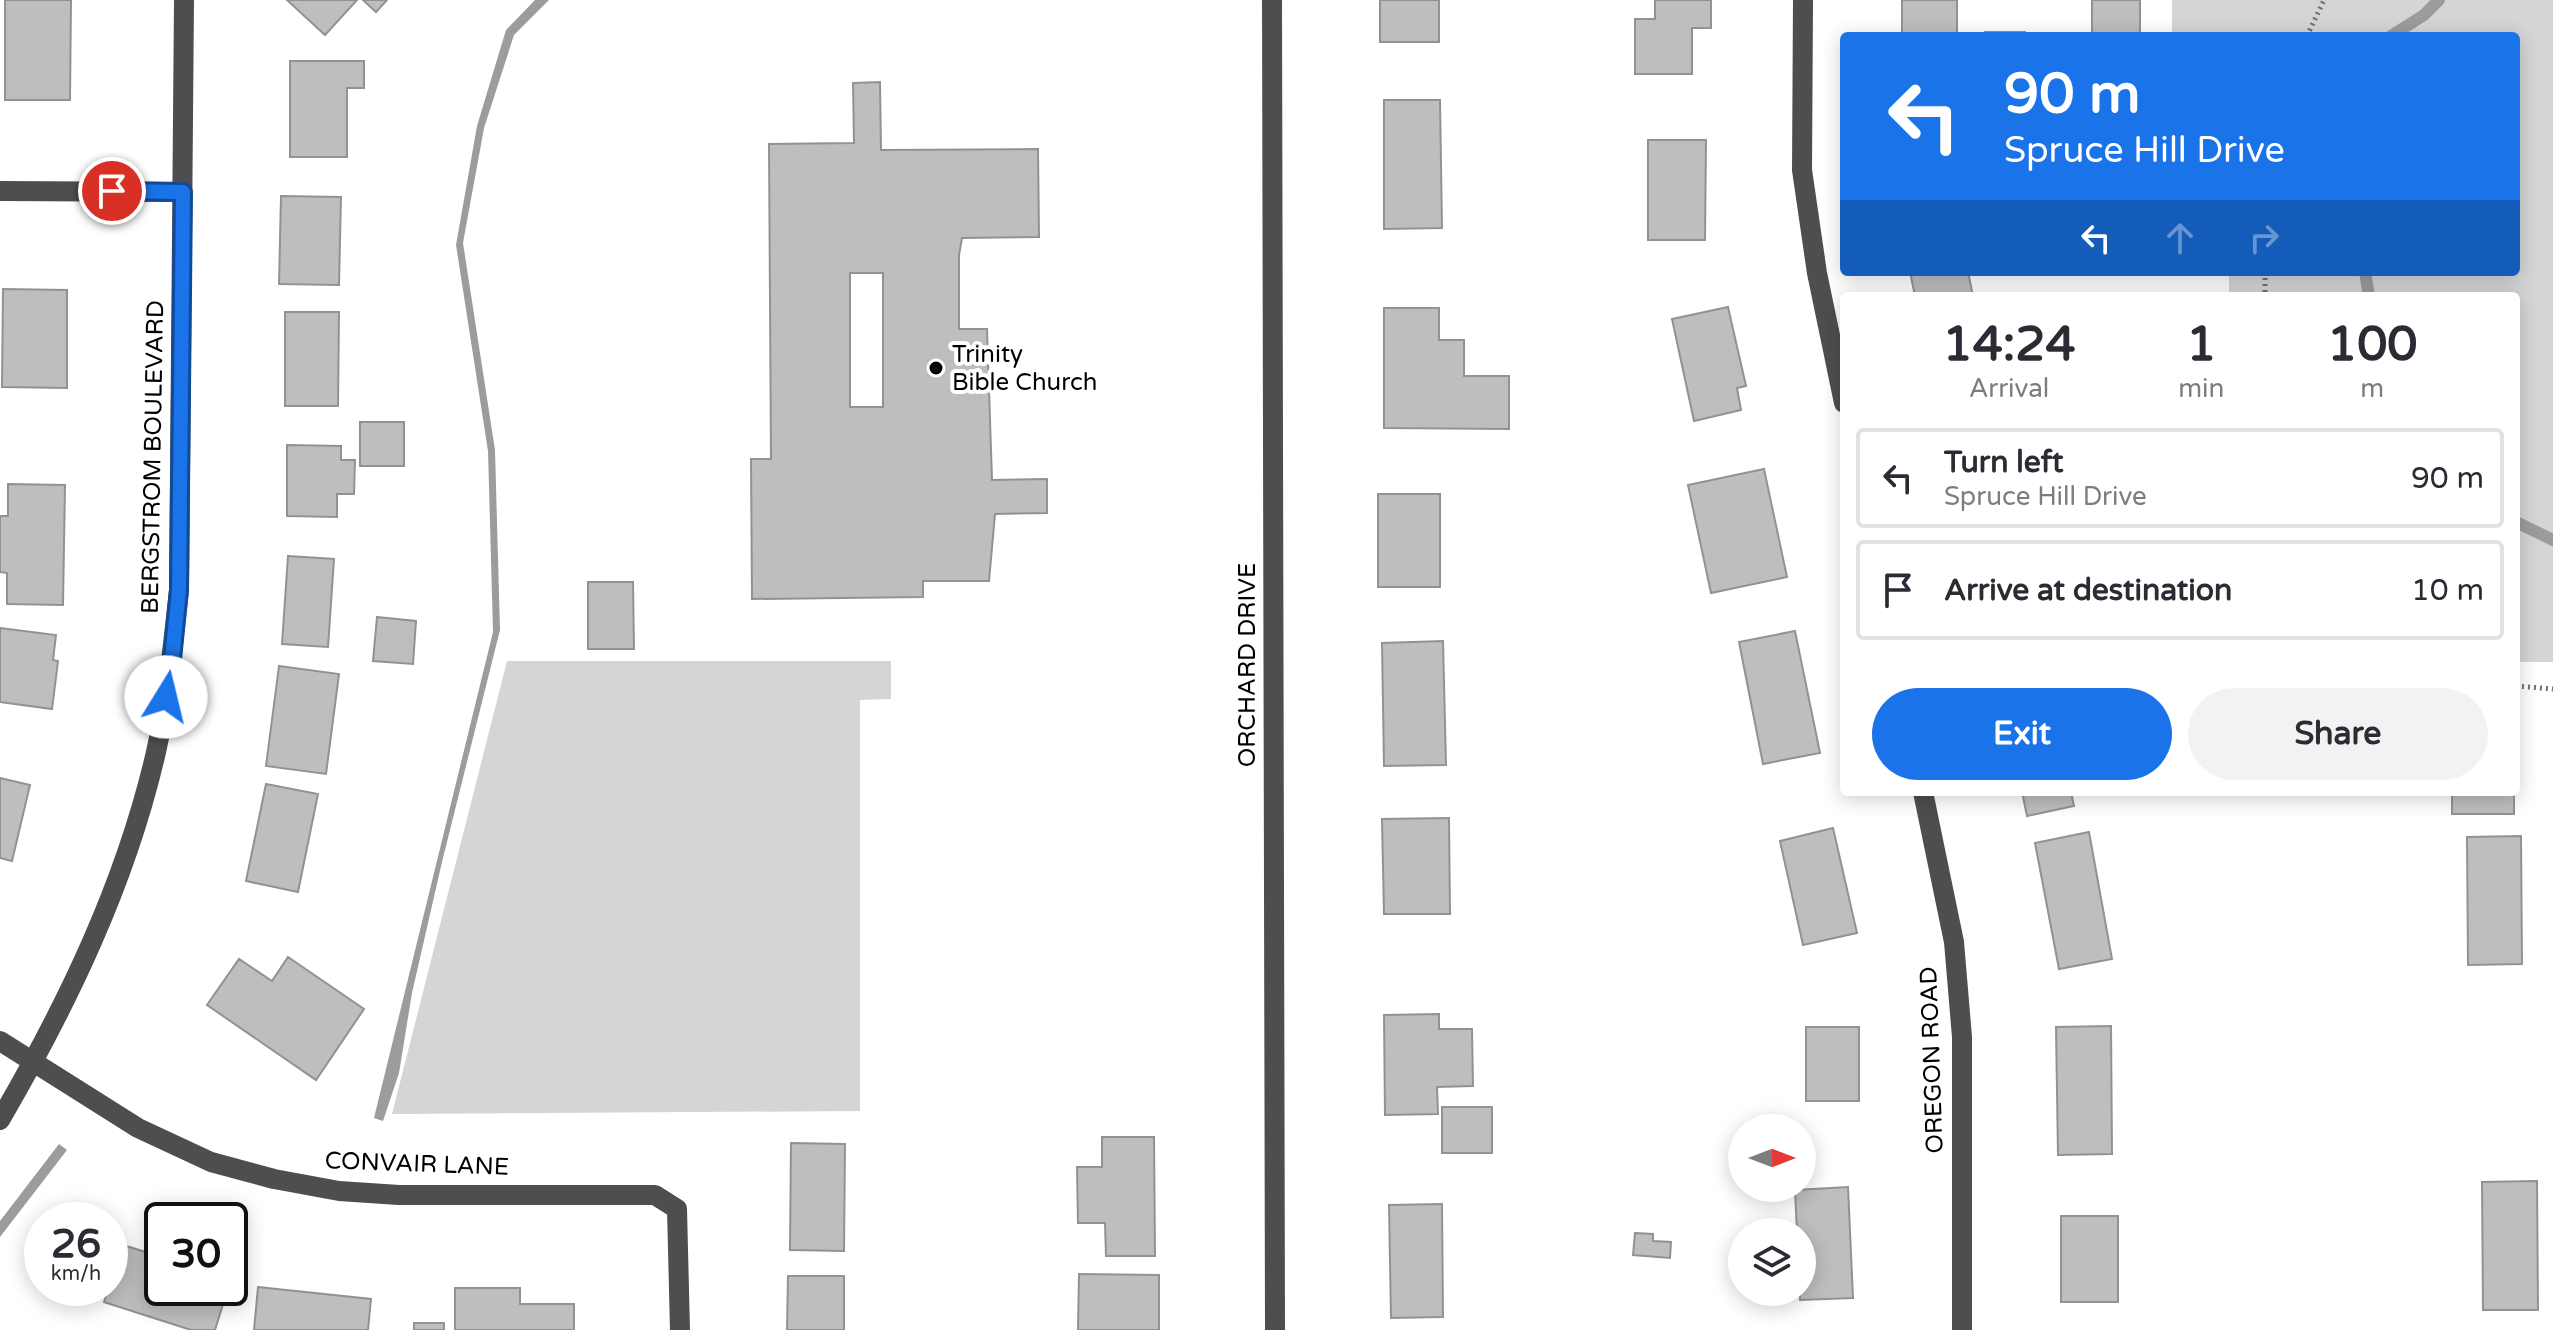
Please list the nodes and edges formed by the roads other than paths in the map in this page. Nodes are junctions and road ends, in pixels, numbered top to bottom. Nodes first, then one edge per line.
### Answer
1 (184, 0) edge
2 (1272, 0) edge
3 (1803, 0) edge
4 (0, 191) edge
5 (183, 192) junction
6 (1840, 384) edge
7 (1924, 796) edge
8 (0, 1041) edge
9 (33, 1064) junction
10 (0, 1120) edge
11 (680, 1330) edge
12 (1275, 1330) edge
13 (1962, 1330) edge

1 - 5 street, BERGSTROM BOULEVARD
2 - 12 street, ORCHARD DRIVE
3 - 6 street
4 - 5 street
5 - 9 street, BERGSTROM BOULEVARD
7 - 13 street, OREGON ROAD
8 - 9 street, CONVAIR LANE
9 - 10 street, BERGSTROM BOULEVARD
9 - 11 street, CONVAIR LANE

